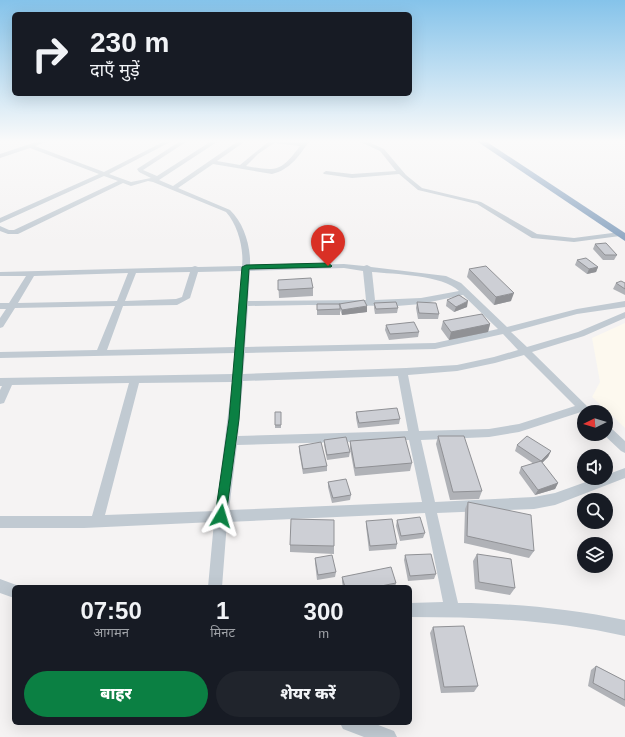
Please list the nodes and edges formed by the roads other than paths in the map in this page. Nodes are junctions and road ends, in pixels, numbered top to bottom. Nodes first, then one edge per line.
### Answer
1 (104, 174) edge
2 (105, 174) edge
3 (147, 174) edge
4 (163, 174) edge
5 (194, 174) edge
6 (338, 174) edge
7 (371, 174) edge
8 (403, 174) edge
9 (530, 174) edge
10 (156, 179) junction
11 (123, 181) junction
12 (174, 188) junction
13 (0, 221) edge
14 (0, 228) edge
15 (622, 236) edge
16 (246, 267) junction
17 (367, 267) junction
18 (195, 268) junction
19 (134, 270) junction
20 (0, 274) edge
21 (32, 274) junction
22 (465, 292) junction
23 (371, 302) junction
24 (120, 303) junction
25 (243, 304) junction
26 (625, 304) edge
27 (0, 306) edge
28 (12, 306) junction
29 (625, 315) edge
30 (0, 326) edge
31 (504, 330) junction
32 (239, 349) junction
33 (525, 351) junction
34 (101, 352) junction
35 (0, 355) edge
36 (402, 372) junction
37 (237, 378) junction
38 (135, 380) junction
39 (4, 382) edge
40 (0, 400) edge
41 (580, 405) edge
42 (577, 412) edge
43 (414, 435) junction
44 (613, 437) edge
45 (231, 441) junction
46 (625, 448) edge
47 (625, 473) edge
48 (430, 509) junction
49 (221, 516) junction
50 (97, 521) junction
51 (0, 522) edge
52 (215, 585) edge
53 (0, 586) edge
54 (12, 590) edge
55 (452, 609) junction
56 (412, 610) edge
57 (625, 628) edge
58 (355, 725) edge
59 (388, 737) edge

1 - 13 street
2 - 11 street
3 - 10 street
4 - 10 street
5 - 12 street
6 - 7 street
8 - 15 street
9 - 15 highway
10 - 11 street
10 - 12 street
11 - 14 street
12 - 16 street
16 - 17 street
16 - 18 street
16 - 25 street
17 - 22 street
17 - 23 street
18 - 19 street
18 - 24 street
19 - 21 street
19 - 24 street
20 - 21 street
21 - 28 street
22 - 23 street
22 - 31 street
23 - 25 street
24 - 28 street
24 - 34 street
25 - 32 street
26 - 31 street
27 - 28 street
28 - 30 street
29 - 33 street
31 - 32 street
31 - 33 street
32 - 34 street
32 - 37 street
33 - 36 street
33 - 41 street
34 - 35 street
36 - 37 street
36 - 43 street
37 - 38 street
37 - 45 street
38 - 39 street
38 - 50 street
39 - 40 street
42 - 43 street
43 - 45 street
43 - 48 street
44 - 46 street
45 - 49 street
47 - 48 street
48 - 49 street
48 - 55 street
49 - 50 street
49 - 52 street
50 - 51 street
53 - 54 street
55 - 56 street
55 - 57 street
58 - 59 street

